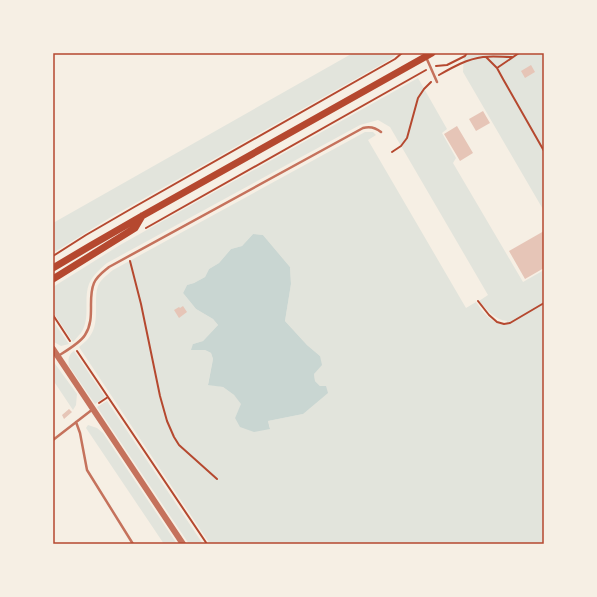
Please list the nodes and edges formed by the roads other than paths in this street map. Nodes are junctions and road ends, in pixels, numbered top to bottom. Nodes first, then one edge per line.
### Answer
1 (429, 55) edge
2 (437, 82) dead end
3 (381, 132) dead end
4 (142, 216) junction
5 (53, 268) edge
6 (53, 279) edge
7 (53, 350) edge
8 (58, 356) junction
9 (93, 409) junction
10 (76, 422) junction
11 (53, 440) edge
12 (133, 544) edge
13 (183, 544) edge

1 - 2 lane
1 - 4 main road
3 - 8 lane
4 - 5 main road
4 - 6 main road
7 - 8 street
8 - 9 street
9 - 10 lane
9 - 13 street
10 - 11 lane
10 - 12 lane

